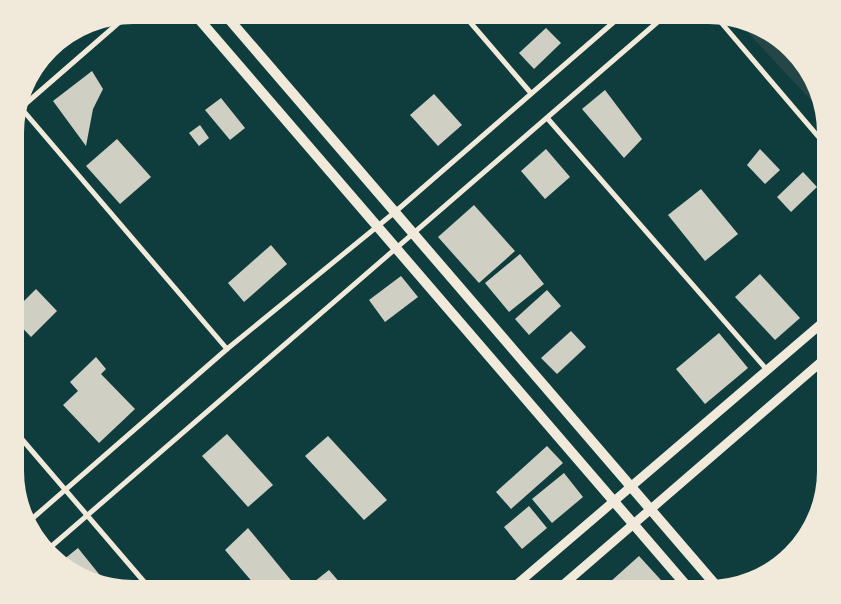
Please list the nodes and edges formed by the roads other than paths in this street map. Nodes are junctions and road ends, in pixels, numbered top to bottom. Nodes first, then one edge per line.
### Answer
1 (201, 21) edge
2 (231, 21) edge
3 (469, 21) edge
4 (615, 21) edge
5 (659, 21) edge
6 (120, 22) edge
7 (720, 22) edge
8 (530, 92) junction
9 (25, 105) edge
10 (24, 111) edge
11 (548, 119) junction
12 (820, 139) edge
13 (395, 212) junction
14 (376, 225) junction
15 (413, 233) junction
16 (395, 247) junction
17 (820, 325) edge
18 (227, 349) junction
19 (820, 363) edge
20 (767, 370) junction
21 (21, 438) edge
22 (631, 487) junction
23 (66, 491) junction
24 (614, 502) junction
25 (651, 510) junction
26 (86, 516) junction
27 (32, 519) edge
28 (634, 524) junction
29 (51, 547) edge
30 (145, 583) edge
31 (518, 583) edge
32 (565, 583) edge
33 (683, 583) edge
34 (713, 583) edge

1 - 14 main road
2 - 13 main road
3 - 8 street
4 - 8 street
5 - 11 street
6 - 9 street
7 - 12 street
8 - 13 street
10 - 18 street
11 - 15 street
11 - 20 street
13 - 14 street
13 - 15 main road
14 - 16 main road
14 - 18 street
15 - 16 street
15 - 22 main road
16 - 24 main road
16 - 26 street
17 - 20 street
18 - 23 street
19 - 25 street
20 - 22 street
21 - 23 street
22 - 24 street
22 - 25 main road
23 - 26 street
23 - 27 street
24 - 28 main road
24 - 31 street
25 - 28 street
25 - 34 main road
26 - 29 street
26 - 30 street
28 - 32 street
28 - 33 main road

